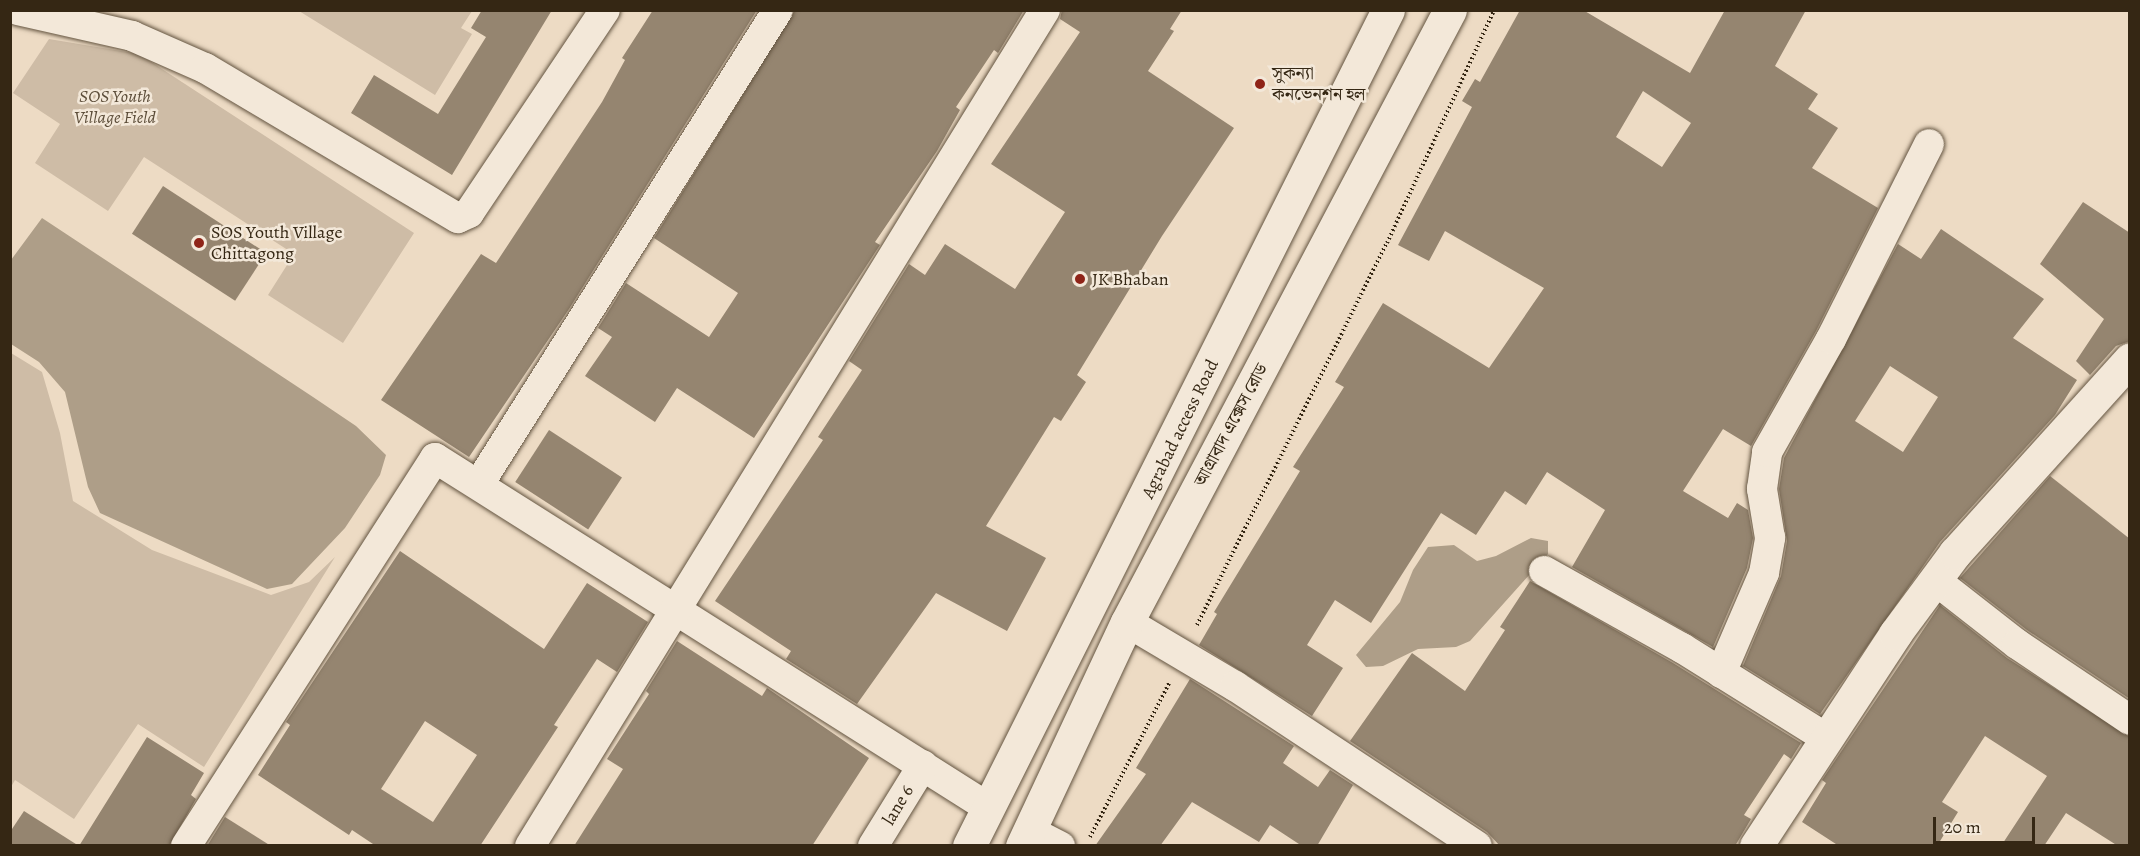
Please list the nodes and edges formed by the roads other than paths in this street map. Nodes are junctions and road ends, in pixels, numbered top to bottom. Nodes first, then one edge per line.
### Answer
1 (18, 10) edge
2 (605, 10) edge
3 (778, 10) edge
4 (1045, 10) edge
5 (1388, 10) edge
6 (1450, 10) edge
7 (1929, 144) dead end
8 (2130, 359) edge
9 (479, 484) junction
10 (1544, 570) dead end
11 (1935, 580) junction
12 (678, 610) junction
13 (1127, 622) junction
14 (1722, 673) junction
15 (2130, 720) edge
16 (1826, 738) junction
17 (922, 765) junction
18 (989, 808) junction
19 (1026, 838) edge
20 (186, 846) edge
21 (530, 846) edge
22 (873, 846) edge
23 (969, 846) edge
24 (1060, 846) edge
25 (1477, 846) edge
26 (1756, 846) edge

1 - 2 street
3 - 9 street
4 - 12 street
5 - 18 main road, Agrabad access Road
6 - 13 main road, আগ্রাবাদ এক্সেস রোড
7 - 14 street
8 - 11 main road
9 - 12 street
9 - 20 street
10 - 14 street
11 - 15 street
11 - 16 main road
12 - 17 street
12 - 21 street
13 - 19 main road, আগ্রাবাদ এক্সেস রোড
13 - 25 street
14 - 16 street
16 - 26 main road
17 - 18 street
17 - 22 street, lane 6
18 - 23 main road, Agrabad access Road
19 - 24 street

